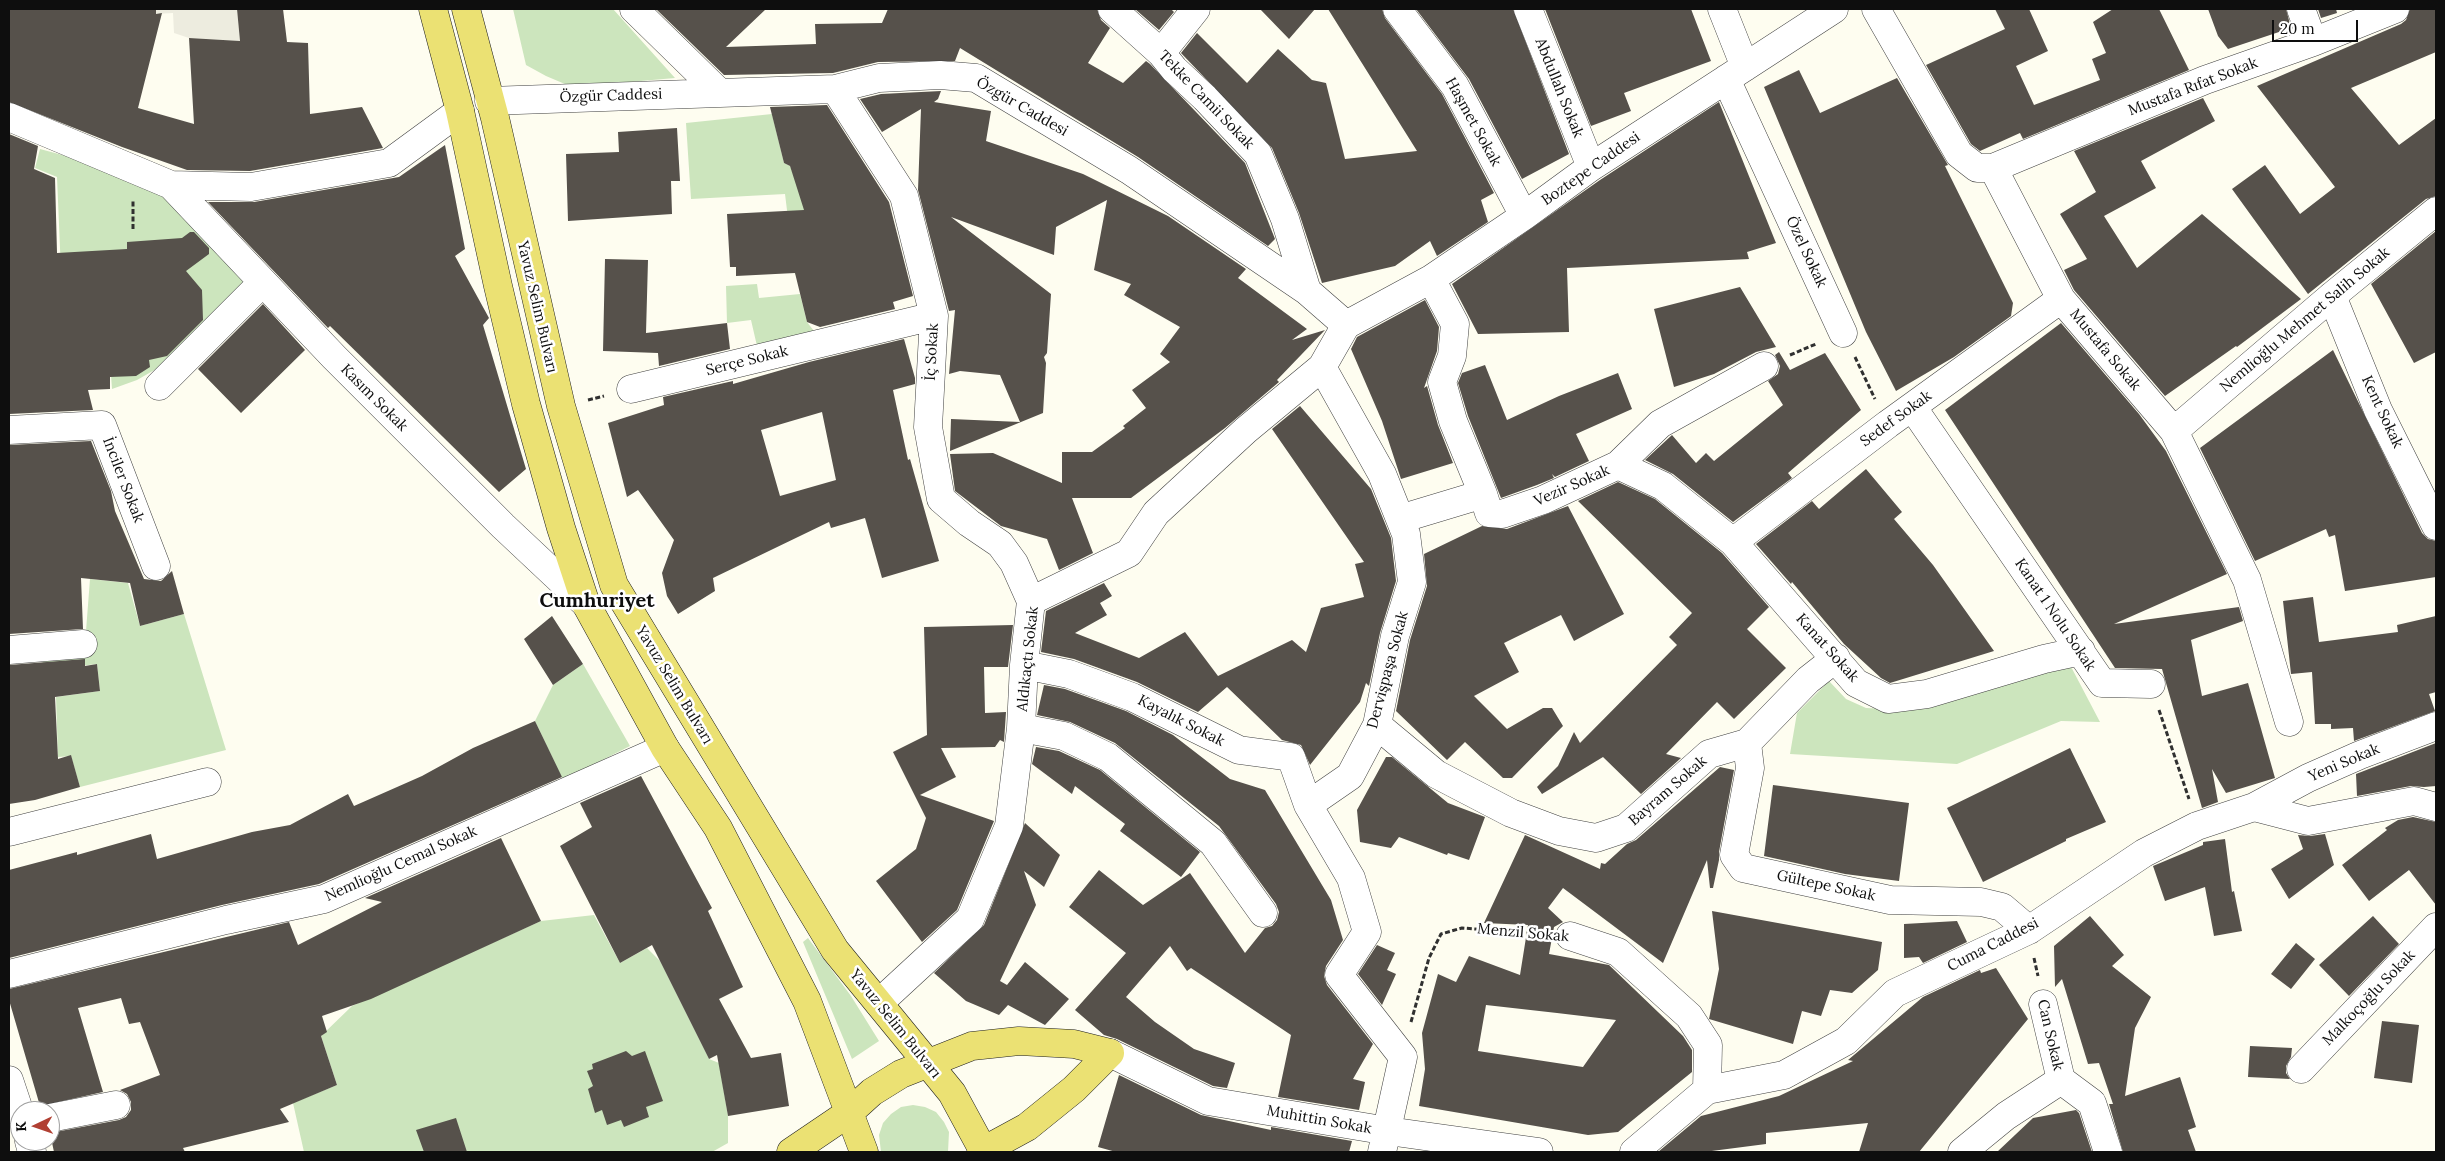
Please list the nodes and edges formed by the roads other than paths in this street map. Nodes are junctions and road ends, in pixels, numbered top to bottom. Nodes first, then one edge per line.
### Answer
1 (434, 9) edge
2 (466, 9) edge
3 (634, 9) edge
4 (1112, 9) edge
5 (1196, 9) edge
6 (1397, 9) edge
7 (1528, 9) edge
8 (1722, 9) edge
9 (1834, 9) edge
10 (1876, 9) edge
11 (2300, 9) edge
12 (2395, 9) edge
13 (2313, 42) junction
14 (1161, 53) junction
15 (1736, 73) junction
16 (835, 89) junction
17 (720, 93) junction
18 (489, 101) junction
19 (460, 111) junction
20 (9, 117) edge
21 (1591, 167) junction
22 (1993, 168) junction
23 (171, 185) junction
24 (2436, 211) edge
25 (1524, 216) junction
26 (1431, 279) junction
27 (263, 282) junction
28 (1307, 291) junction
29 (2332, 296) junction
30 (2061, 299) junction
31 (934, 316) junction
32 (1346, 325) junction
33 (1843, 333) road end
34 (1764, 366) road end
35 (1322, 367) junction
36 (159, 386) dead end
37 (631, 389) road end
38 (1913, 408) junction
39 (9, 430) edge
40 (2174, 431) junction
41 (1618, 465) junction
42 (1483, 494) junction
43 (1400, 519) junction
44 (2436, 526) edge
45 (1733, 542) junction
46 (156, 566) dead end
47 (1031, 601) junction
48 (586, 604) junction
49 (83, 644) dead end
50 (9, 650) edge
51 (2081, 651) junction
52 (1836, 658) junction
53 (1024, 665) junction
54 (2150, 684) road end
55 (2288, 722) dead end
56 (1376, 725) junction
57 (2436, 726) edge
58 (1021, 728) junction
59 (1747, 743) junction
60 (665, 748) junction
61 (206, 782) dead end
62 (1308, 805) junction
63 (2254, 807) junction
64 (2436, 807) edge
65 (9, 832) edge
66 (1263, 913) dead end
67 (2436, 927) edge
68 (2029, 930) junction
69 (1570, 936) road end
70 (9, 974) edge
71 (879, 1003) junction
72 (2043, 1004) road end
73 (1110, 1053) junction
74 (927, 1065) junction
75 (2301, 1069) dead end
76 (9, 1080) edge
77 (2061, 1080) junction
78 (1707, 1090) junction
79 (16, 1101) edge
80 (116, 1104) dead end
81 (850, 1112) junction
82 (60, 1116) edge
83 (1385, 1142) edge
84 (791, 1152) edge
85 (864, 1152) edge
86 (983, 1152) edge
87 (1539, 1152) edge
88 (1634, 1152) edge
89 (1962, 1152) edge
90 (2108, 1152) edge

1 - 19 main road
2 - 18 main road, Yavuz Selim Bulvarı
3 - 17 street
4 - 14 street, Tekke Camii Sokak
5 - 14 street
6 - 25 street, Haşmet Sokak
7 - 21 street, Abdullah Sokak
8 - 15 street
9 - 15 street, Boztepe Caddesi
10 - 22 street
11 - 13 street
12 - 13 street, Mustafa Rıfat Sokak
13 - 22 street, Mustafa Rıfat Sokak
14 - 28 street, Tekke Camii Sokak
15 - 21 street, Boztepe Caddesi
15 - 33 street, Özel Sokak
16 - 17 street, Özgür Caddesi
16 - 28 street, Özgür Caddesi
16 - 31 street, İç Sokak
17 - 18 street, Özgür Caddesi
18 - 71 main road, Yavuz Selim Bulvarı
19 - 23 street
19 - 48 main road
20 - 23 street
21 - 25 street, Boztepe Caddesi
22 - 30 street, Mustafa Sokak
23 - 27 street, Kasım Sokak
24 - 29 street, Nemlioğlu Mehmet Salih Sokak
25 - 26 street, Boztepe Caddesi
26 - 32 street, Boztepe Caddesi
26 - 42 street
27 - 36 street
27 - 48 street, Kasım Sokak
28 - 32 street, Özgür Caddesi
29 - 40 street, Nemlioğlu Mehmet Salih Sokak
29 - 44 street, Kent Sokak
30 - 38 street, Sedef Sokak
30 - 40 street, Mustafa Sokak
31 - 37 street, Serçe Sokak
31 - 47 street, İç Sokak
32 - 35 street, Aldıkaçtı Sokak
34 - 41 street, Vezir Sokak
35 - 43 street, Dervişpaşa Sokak
35 - 47 street, Aldıkaçtı Sokak
38 - 45 street, Sedef Sokak
38 - 51 street, Kanat 1 Nolu Sokak
39 - 46 street, İnciler Sokak
40 - 55 street, Mustafa Sokak
41 - 42 street, Vezir Sokak
41 - 45 street, Kanat Sokak
42 - 43 street
43 - 56 street, Dervişpaşa Sokak
45 - 52 street, Kanat Sokak
47 - 53 street, Aldıkaçtı Sokak
48 - 60 main road
49 - 50 street
51 - 52 street, Kanat Sokak
51 - 54 street, Kanat 1 Nolu Sokak
52 - 59 street, Bayram Sokak
53 - 58 street, Aldıkaçtı Sokak
53 - 62 street, Kayalık Sokak
56 - 59 street, Bayram Sokak
56 - 62 street, Dervişpaşa Sokak
57 - 63 street, Yeni Sokak
58 - 66 street
58 - 71 street, Aldıkaçtı Sokak
59 - 68 street, Gültepe Sokak
60 - 70 street, Nemlioğlu Cemal Sokak
60 - 81 main road
61 - 65 street
62 - 83 street
63 - 64 street
63 - 68 street, Cuma Caddesi
67 - 75 street, Malkoçoğlu Sokak
68 - 78 street, Cuma Caddesi
69 - 78 street, Menzil Sokak
71 - 74 main road, Yavuz Selim Bulvarı
72 - 77 street, Can Sokak
73 - 74 main road
73 - 83 street, Muhittin Sokak
73 - 86 main road
74 - 81 main road
74 - 86 main road, Yavuz Selim Bulvarı
76 - 79 street
77 - 89 street
77 - 90 street, Can Sokak
78 - 88 street, Cuma Caddesi
80 - 82 street
81 - 84 main road
81 - 85 main road
83 - 87 street, Muhittin Sokak

